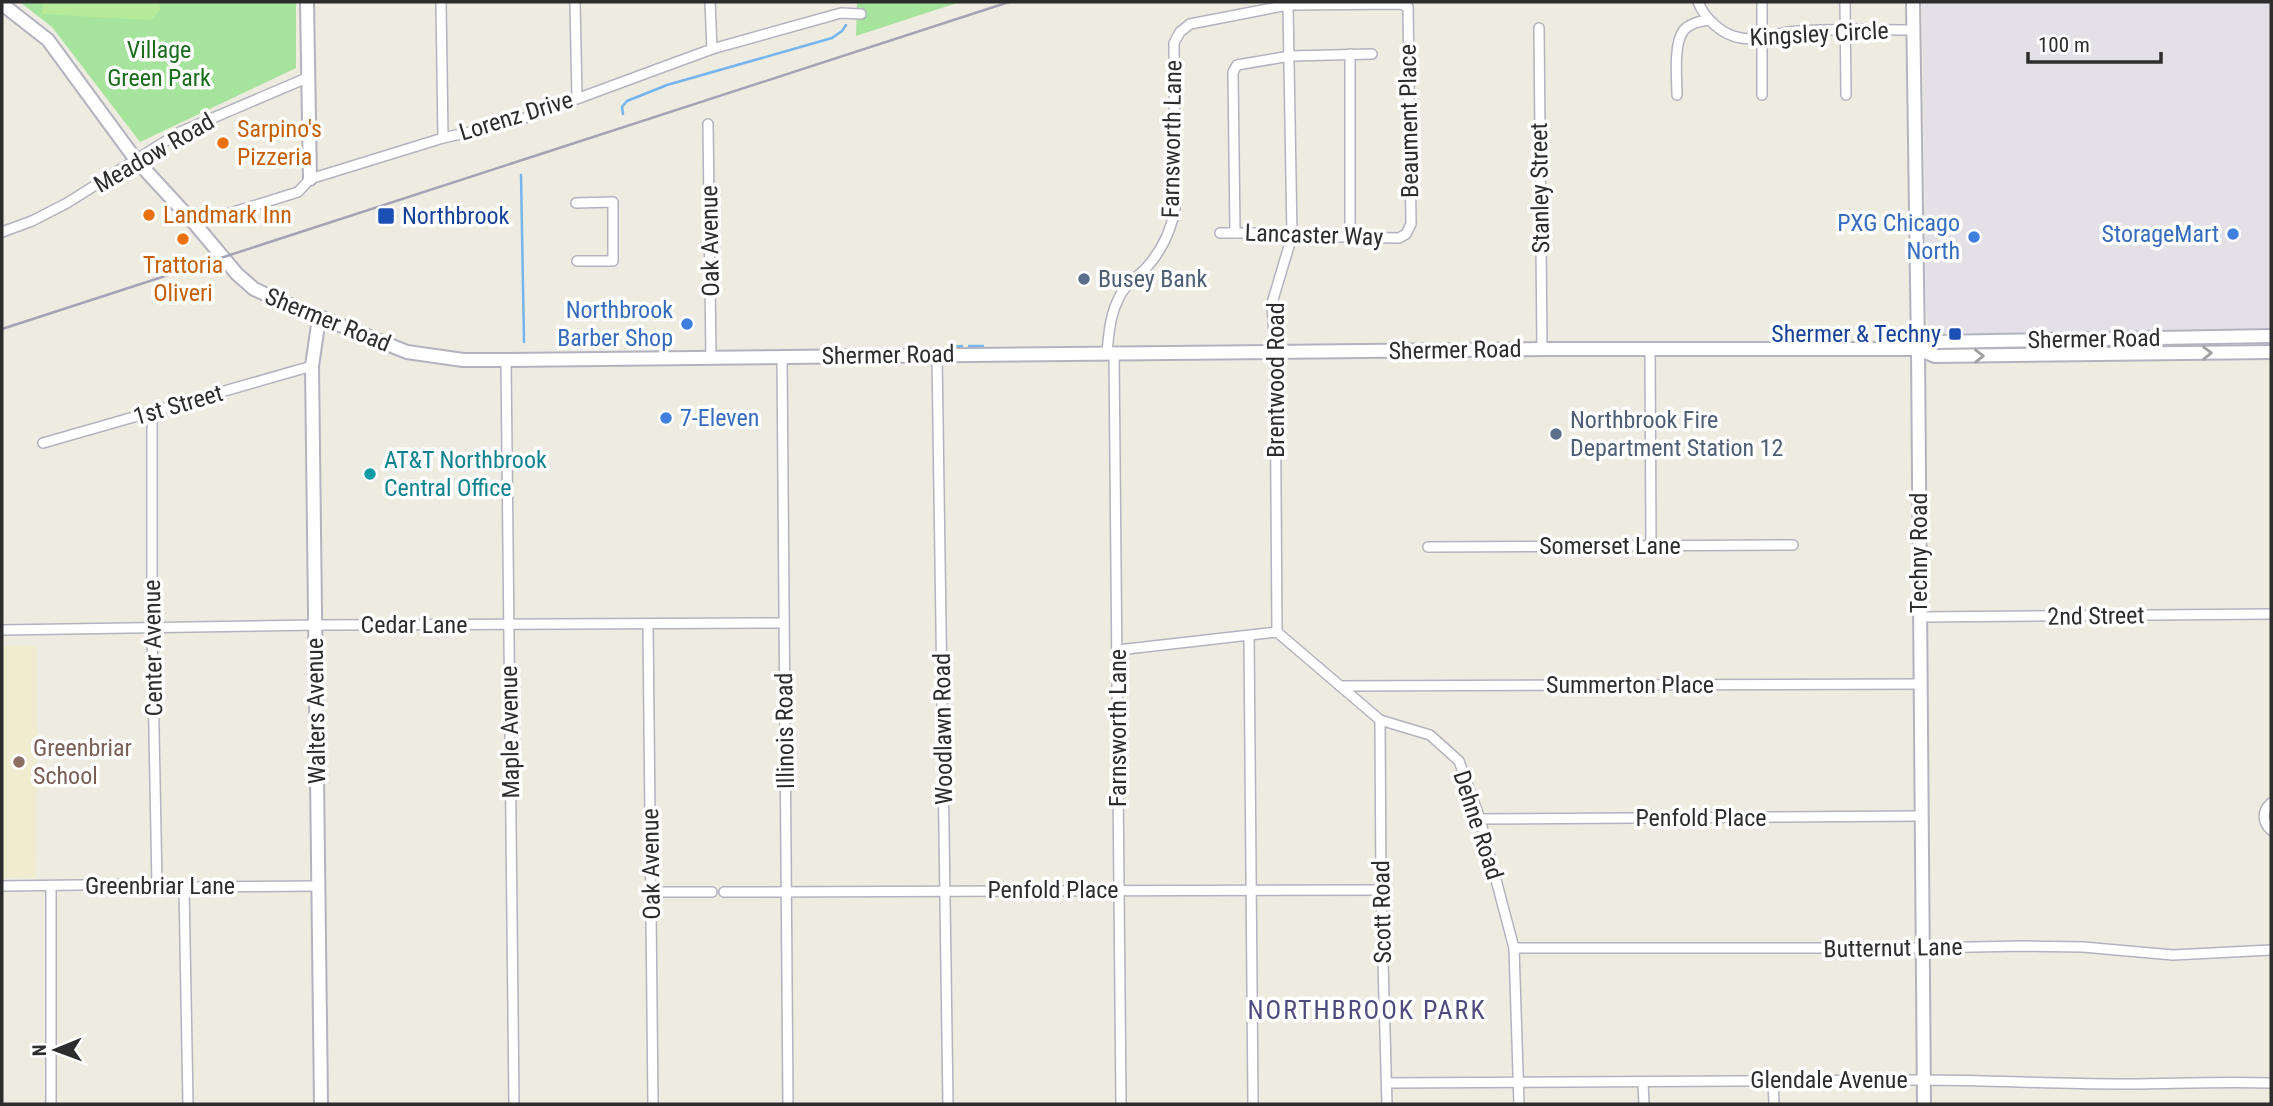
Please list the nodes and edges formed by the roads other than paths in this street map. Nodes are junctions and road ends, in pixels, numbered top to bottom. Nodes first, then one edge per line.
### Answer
1 (307, 2) edge
2 (441, 2) edge
3 (575, 2) edge
4 (710, 2) edge
5 (841, 2) edge
6 (1698, 2) edge
7 (1762, 2) edge
8 (1845, 2) edge
9 (1913, 2) edge
10 (2, 4) edge
11 (1288, 5) junction
12 (841, 13) junction
13 (861, 14) dead end
14 (1709, 20) junction
15 (1539, 28) dead end
16 (1913, 30) junction
17 (1846, 31) junction
18 (1762, 38) junction
19 (712, 49) junction
20 (1350, 54) junction
21 (1372, 54) dead end
22 (1290, 56) junction
23 (309, 77) junction
24 (1677, 95) dead end
25 (1762, 95) dead end
26 (1846, 95) dead end
27 (576, 98) junction
28 (708, 124) dead end
29 (443, 138) junction
30 (136, 160) junction
31 (310, 178) junction
32 (576, 203) dead end
33 (195, 224) junction
34 (2, 232) edge
35 (1220, 233) dead end
36 (1235, 233) junction
37 (1406, 234) joint
38 (1292, 236) junction
39 (1350, 237) junction
40 (577, 261) dead end
41 (319, 318) junction
42 (2271, 336) edge
43 (1650, 348) junction
44 (1542, 349) junction
45 (1918, 349) junction
46 (1111, 352) junction
47 (2271, 352) edge
48 (1275, 353) junction
49 (937, 354) junction
50 (782, 357) junction
51 (711, 358) junction
52 (506, 360) junction
53 (312, 366) junction
54 (152, 413) junction
55 (44, 443) dead end
56 (1793, 545) dead end
57 (1651, 546) junction
58 (1427, 547) dead end
59 (2271, 614) edge
60 (1920, 617) junction
61 (784, 623) junction
62 (316, 625) junction
63 (508, 625) junction
64 (648, 625) junction
65 (152, 628) junction
66 (2, 630) edge
67 (1277, 632) junction
68 (1249, 636) junction
69 (1118, 650) junction
70 (1920, 684) junction
71 (1340, 686) junction
72 (1380, 720) junction
73 (2271, 803) edge
74 (1922, 816) junction
75 (1480, 819) junction
76 (2271, 830) edge
77 (157, 884) junction
78 (2, 886) edge
79 (51, 886) junction
80 (318, 886) junction
81 (184, 887) junction
82 (1251, 889) junction
83 (946, 890) junction
84 (1119, 890) junction
85 (1381, 890) junction
86 (651, 892) junction
87 (712, 892) dead end
88 (724, 892) dead end
89 (787, 892) junction
90 (1514, 948) junction
91 (1923, 948) junction
92 (2271, 950) edge
93 (1773, 1080) junction
94 (1923, 1080) junction
95 (1520, 1082) junction
96 (1387, 1083) junction
97 (1643, 1083) junction
98 (2271, 1083) edge
99 (51, 1104) edge
100 (188, 1104) edge
101 (321, 1104) edge
102 (513, 1104) edge
103 (653, 1104) edge
104 (788, 1104) edge
105 (948, 1104) edge
106 (1121, 1104) edge
107 (1253, 1104) edge
108 (1387, 1104) edge
109 (1520, 1104) edge
110 (1644, 1104) edge
111 (1774, 1104) edge
112 (1924, 1104) edge

1 - 23 main road
2 - 29 street
3 - 27 street
4 - 19 street
5 - 12 street
6 - 14 street, Kingsley Circle
7 - 18 street
8 - 17 street
9 - 16 main road, Techny Road
10 - 30 main road, Shermer Road
11 - 22 street, Brentwood Road
11 - 37 street, Beaument Place
11 - 46 street, Farnsworth Lane
12 - 13 street, Lorenz Drive
12 - 19 street, Lorenz Drive
14 - 18 street, Kingsley Circle
14 - 24 street
15 - 44 street, Stanley Street
16 - 17 street, Kingsley Circle
16 - 45 main road, Techny Road
17 - 18 street, Kingsley Circle
17 - 26 street
18 - 25 street
19 - 27 street, Lorenz Drive
20 - 21 street
20 - 22 street
20 - 39 street
22 - 36 street
22 - 38 street, Brentwood Road
23 - 30 street, Meadow Road
23 - 31 main road
27 - 29 street, Lorenz Drive
28 - 51 street, Oak Avenue
29 - 31 street, Lorenz Drive
30 - 33 main road, Shermer Road
30 - 34 street, Meadow Road
31 - 33 street, Lorenz Drive
32 - 40 street
33 - 41 main road, Shermer Road
35 - 36 street, Lancaster Way
36 - 38 street, Lancaster Way
37 - 39 street, Lancaster Way
38 - 39 street, Lancaster Way
38 - 48 street, Brentwood Road
41 - 52 main road, Shermer Road
41 - 53 main road, Walters Avenue
42 - 45 main road, Shermer Road
43 - 44 main road, Shermer Road
43 - 45 main road, Shermer Road
43 - 57 street
44 - 48 main road, Shermer Road
45 -> 47 main road, Shermer Road
45 - 60 main road, Techny Road
46 - 48 main road, Shermer Road
46 - 49 main road, Shermer Road
46 - 69 street, Farnsworth Lane
48 - 67 street, Brentwood Road
49 - 50 main road, Shermer Road
49 - 83 street, Woodlawn Road
50 - 51 main road, Shermer Road
50 - 61 street, Illinois Road
51 - 52 main road, Shermer Road
52 - 63 street, Maple Avenue
53 - 54 street, 1st Street
53 - 62 main road, Walters Avenue
54 - 55 street, 1st Street
54 - 65 street, Center Avenue
56 - 57 street, Somerset Lane
57 - 58 street, Somerset Lane
59 - 60 street, 2nd Street
60 - 70 main road, Techny Road
61 - 64 street, Cedar Lane
61 - 89 street, Illinois Road
62 - 63 street, Cedar Lane
62 - 65 street, Cedar Lane
62 - 80 main road, Walters Avenue
63 - 64 street, Cedar Lane
63 - 102 street, Maple Avenue
64 - 86 street, Oak Avenue
65 - 66 street, Cedar Lane
65 - 77 street, Center Avenue
67 - 68 street
67 - 71 street, Dehne Road
68 - 69 street
68 - 82 street
69 - 84 street, Farnsworth Lane
70 - 71 street, Summerton Place
70 - 74 main road, Techny Road
71 - 72 street, Dehne Road
72 - 75 street, Dehne Road
72 - 85 street, Scott Road
73 - 76 street
74 - 75 street, Penfold Place
74 - 91 main road, Techny Road
75 - 90 street, Dehne Road
77 - 79 street, Greenbriar Lane
77 - 81 street, Greenbriar Lane
78 - 79 street, Greenbriar Lane
79 - 99 street
80 - 81 street, Greenbriar Lane
80 - 101 main road, Walters Avenue
81 - 100 street
82 - 84 street, Penfold Place
82 - 85 street, Penfold Place
82 - 107 street
83 - 84 street, Penfold Place
83 - 89 street, Penfold Place
83 - 105 street, Woodlawn Road
84 - 106 street, Farnsworth Lane
85 - 96 street, Scott Road
86 - 87 street
86 - 103 street, Oak Avenue
88 - 89 street, Penfold Place
89 - 104 street, Illinois Road
90 - 91 street, Butternut Lane
90 - 95 street, Dehne Road
91 - 92 street, Butternut Lane
91 - 94 main road, Techny Road
93 - 94 street, Glendale Avenue
93 - 97 street, Glendale Avenue
93 - 111 street
94 - 98 street, Glendale Avenue
94 - 112 main road, Techny Road
95 - 96 street, Glendale Avenue
95 - 97 street, Glendale Avenue
95 - 109 street, Dehne Road
96 - 108 street, Scott Road
97 - 110 street

